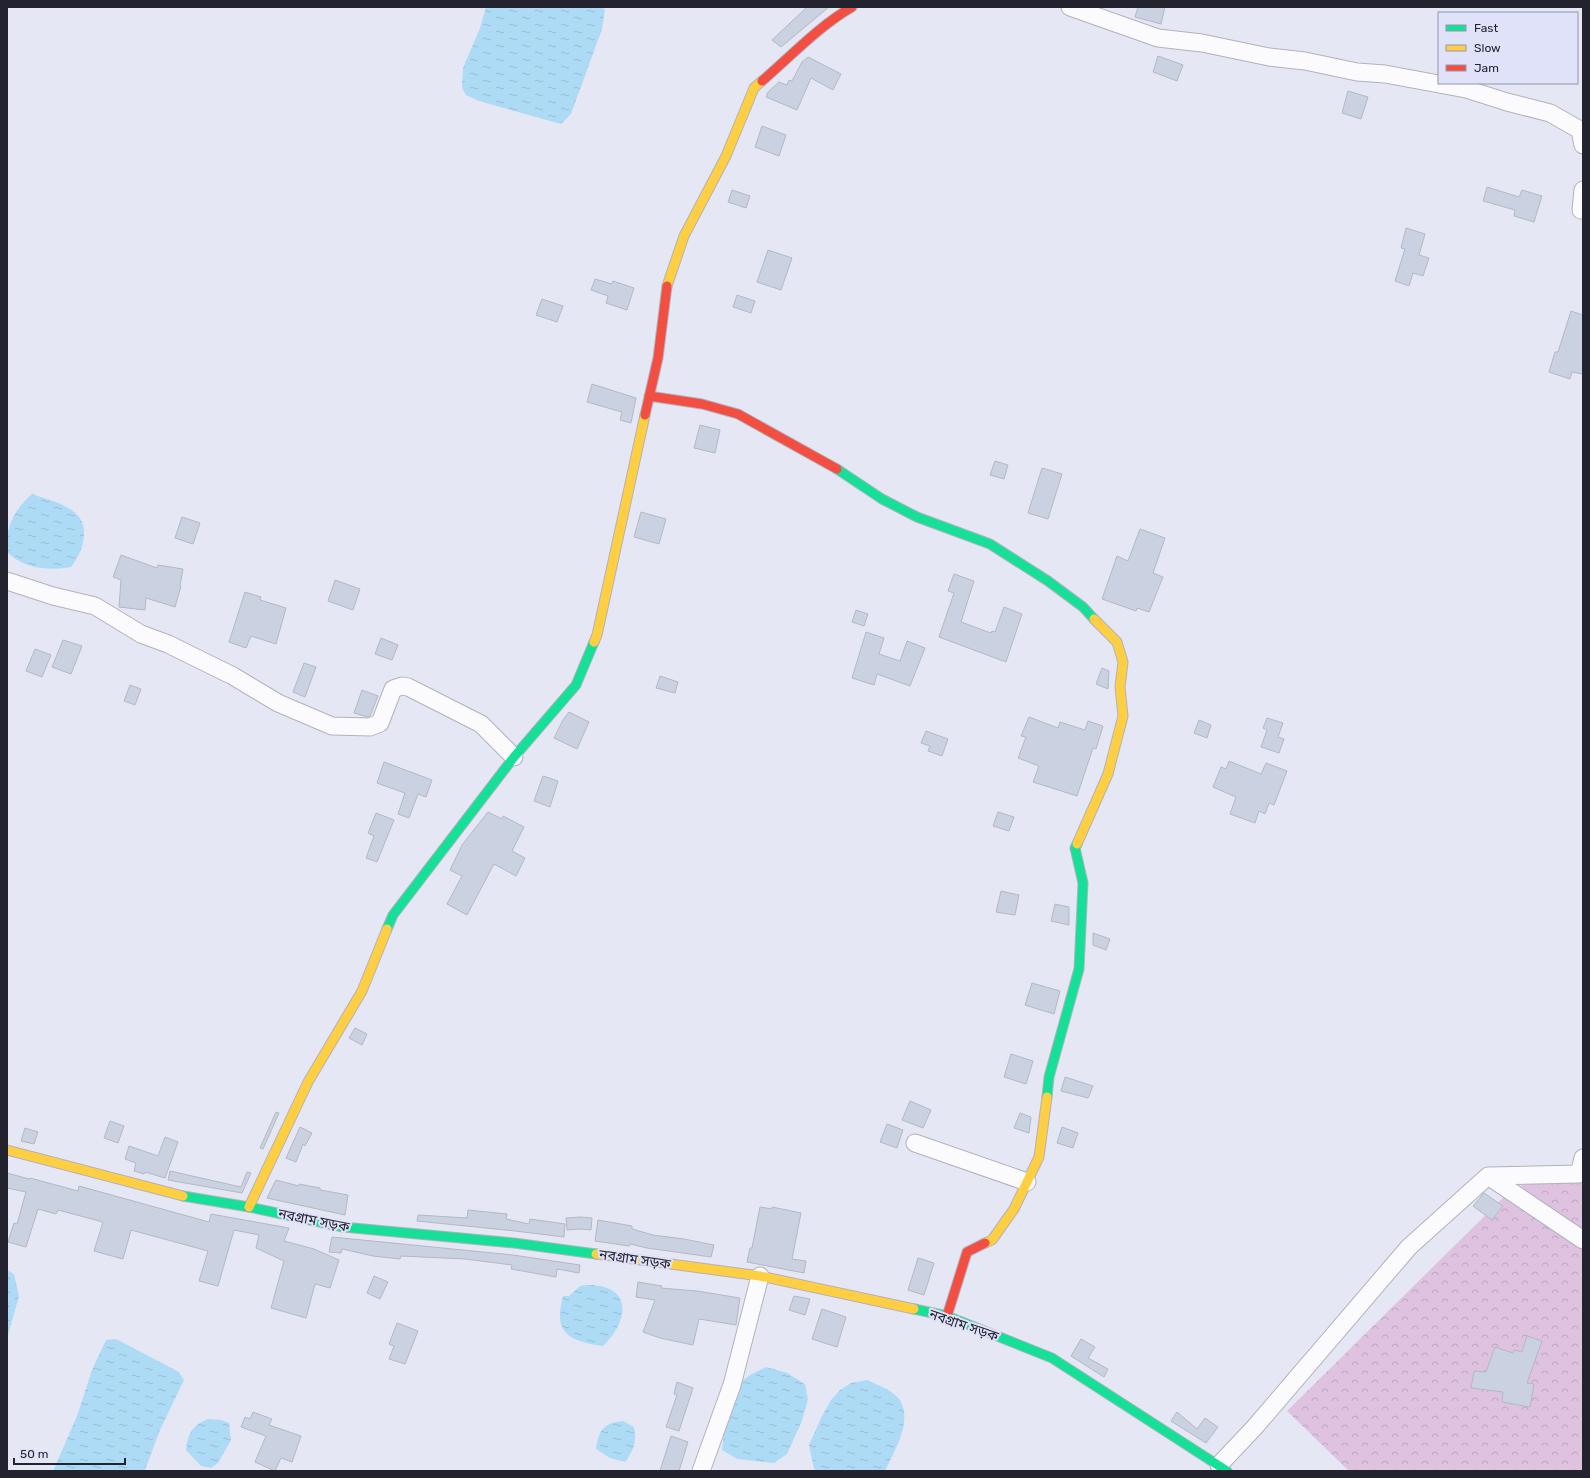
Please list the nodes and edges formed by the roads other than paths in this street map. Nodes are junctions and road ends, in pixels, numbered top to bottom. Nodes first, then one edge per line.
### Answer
1 (852, 7) edge
2 (1070, 7) edge
3 (1438, 84) edge
4 (1439, 84) edge
5 (1583, 145) edge
6 (1583, 190) edge
7 (1581, 210) dead end
8 (649, 396) junction
9 (7, 581) edge
10 (514, 757) junction
11 (915, 1143) dead end
12 (7, 1150) edge
13 (1583, 1158) edge
14 (1488, 1176) junction
15 (1027, 1182) junction
16 (249, 1207) junction
17 (1583, 1240) edge
18 (760, 1276) junction
19 (947, 1316) junction
20 (1223, 1468) edge
21 (701, 1471) edge

1 - 8 street
2 - 3 street
4 - 5 street
6 - 7 street
8 - 10 street
8 - 15 street
9 - 10 street
10 - 16 street
11 - 15 street
12 - 16 street, নবগ্রাম সড়ক
13 - 14 street
14 - 17 street
14 - 20 street
15 - 19 street
16 - 18 street, নবগ্রাম সড়ক
18 - 19 street, নবগ্রাম সড়ক
18 - 21 street
19 - 20 street, নবগ্রাম সড়ক

